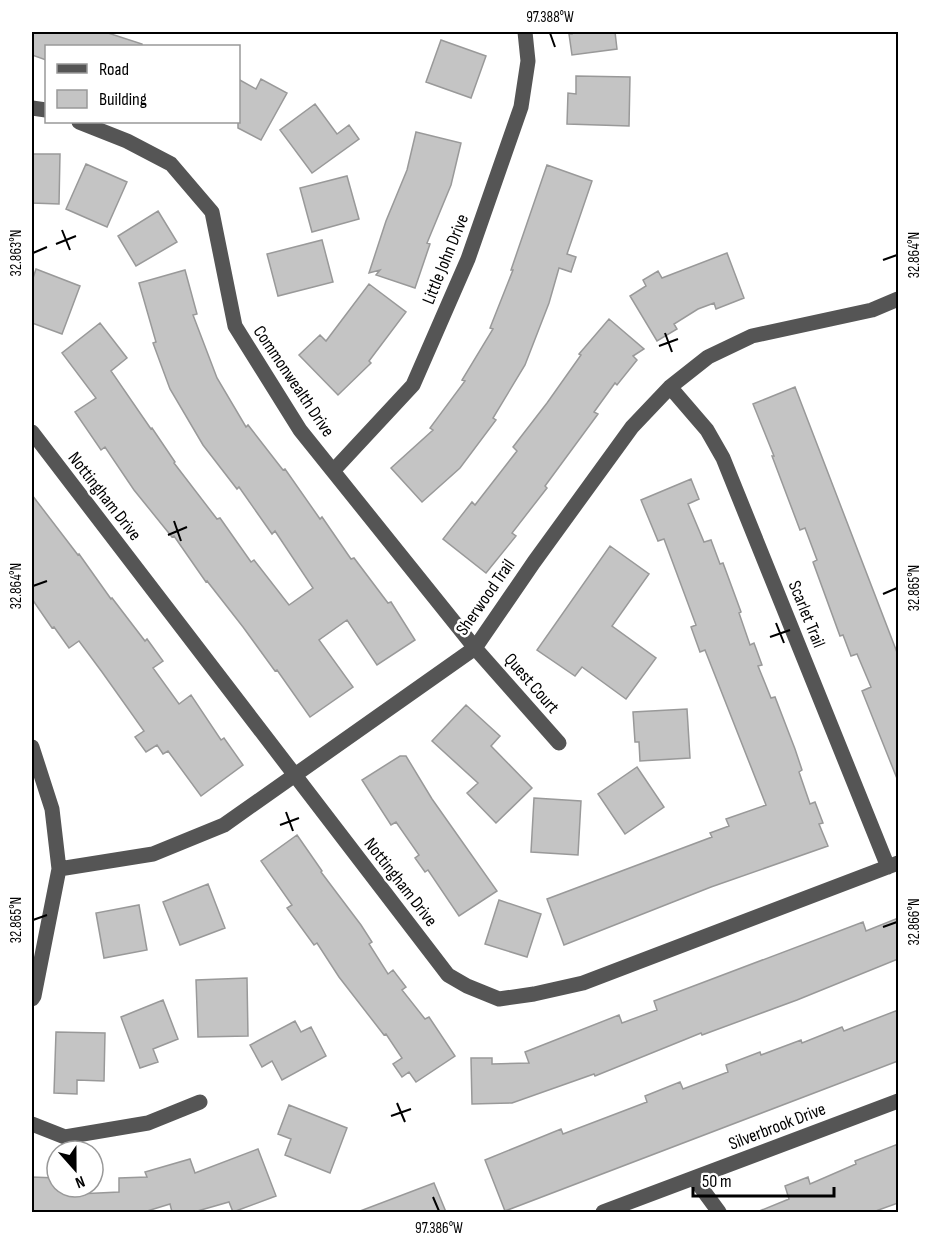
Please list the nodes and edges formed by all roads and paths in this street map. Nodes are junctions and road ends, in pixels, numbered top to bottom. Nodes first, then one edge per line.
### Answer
1 (525, 32) edge
2 (82, 123) edge
3 (898, 299) edge
4 (670, 387) junction
5 (32, 432) edge
6 (333, 471) junction
7 (475, 648) junction
8 (559, 743) dead end
9 (32, 747) edge
10 (295, 776) junction
11 (893, 865) edge
12 (58, 869) junction
13 (32, 999) edge
14 (898, 1101) edge
15 (200, 1102) dead end
16 (32, 1124) edge
17 (694, 1178) junction
18 (603, 1212) edge
19 (719, 1212) edge

1 - 6 street, Little John Drive
2 - 6 street, Commonwealth Drive
3 - 4 street, Sherwood Trail
4 - 7 street, Sherwood Trail
4 - 11 street, Scarlet Trail
5 - 10 street, Nottingham Drive
6 - 7 street, Commonwealth Drive
7 - 8 street, Quest Court
7 - 10 street, Sherwood Trail
9 - 12 street
10 - 11 street, Nottingham Drive
10 - 12 street, Sherwood Trail
12 - 13 street
14 - 17 street, Silverbrook Drive
15 - 16 street
17 - 18 street, Silverbrook Drive
17 - 19 street

